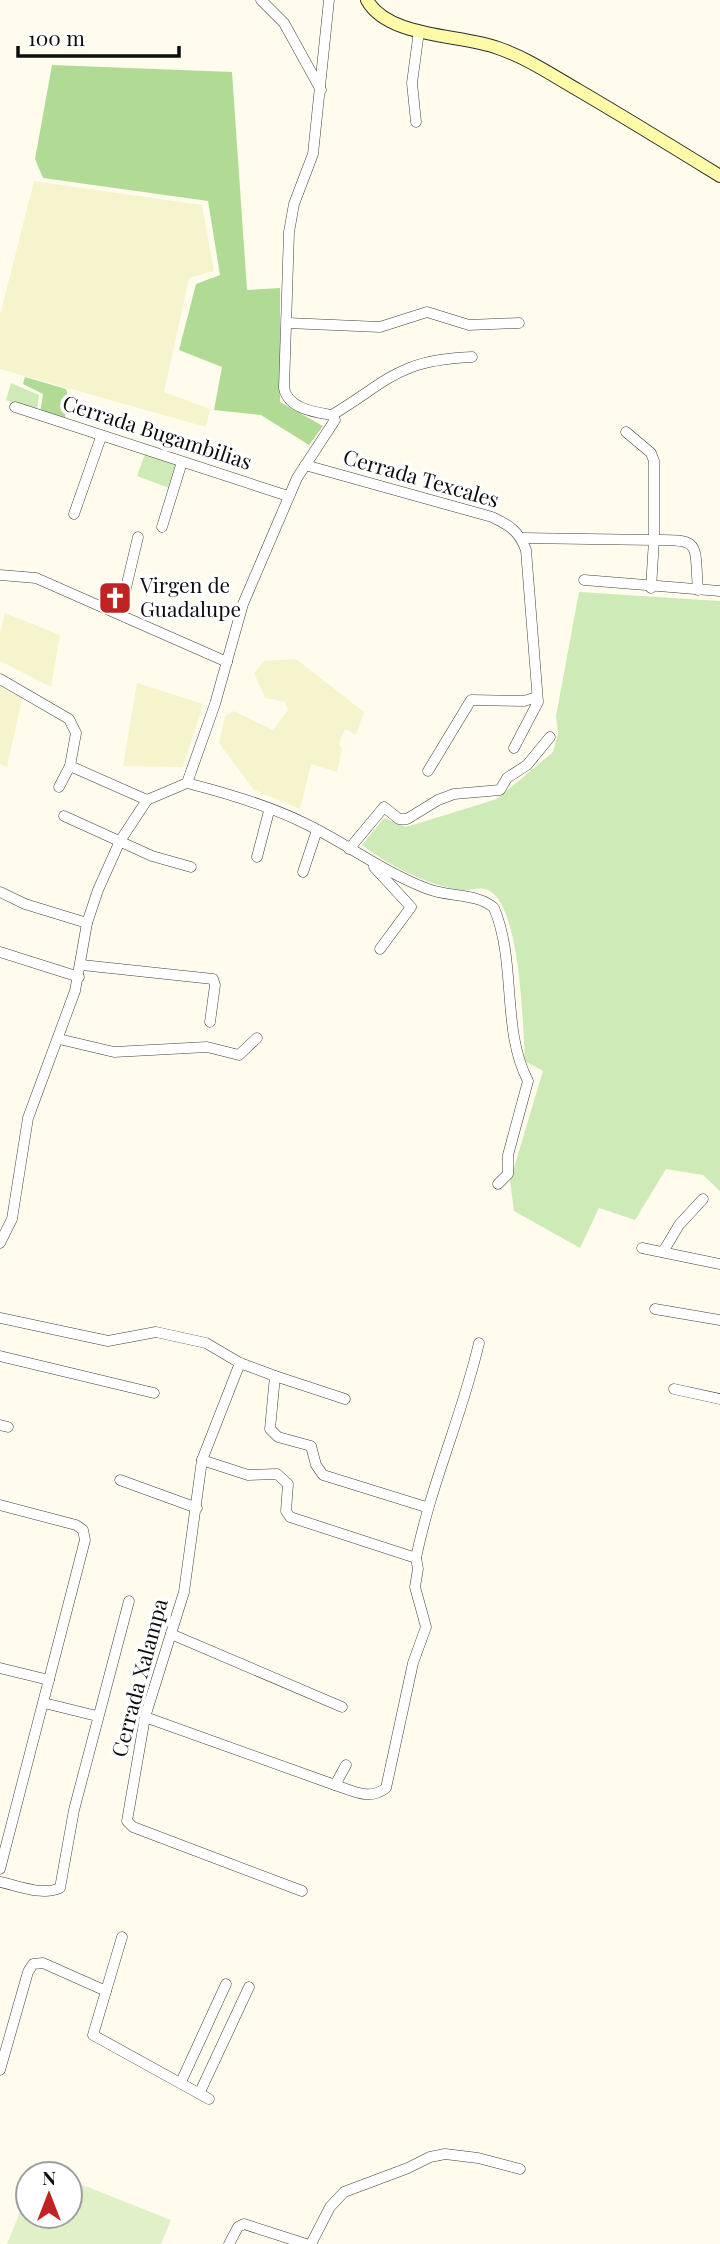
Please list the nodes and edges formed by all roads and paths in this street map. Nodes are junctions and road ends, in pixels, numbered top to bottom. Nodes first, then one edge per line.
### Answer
1 (261, 0) edge
2 (329, 0) edge
3 (367, 0) edge
4 (419, 31) junction
5 (321, 90) junction
6 (416, 122) dead end
7 (720, 176) edge
8 (288, 323) junction
9 (519, 323) dead end
10 (472, 357) dead end
11 (15, 407) dead end
12 (332, 415) junction
13 (626, 432) dead end
14 (101, 437) junction
15 (182, 462) junction
16 (305, 465) junction
17 (288, 496) junction
18 (74, 514) dead end
19 (162, 527) dead end
20 (138, 537) dead end
21 (522, 538) junction
22 (654, 540) junction
23 (0, 575) edge
24 (584, 580) dead end
25 (651, 588) junction
26 (698, 590) junction
27 (720, 591) edge
28 (120, 613) junction
29 (228, 662) junction
30 (0, 679) edge
31 (537, 697) junction
32 (551, 737) dead end
33 (514, 748) dead end
34 (70, 766) junction
35 (428, 771) dead end
36 (187, 783) junction
37 (60, 787) dead end
38 (147, 800) junction
39 (269, 811) junction
40 (64, 816) dead end
41 (317, 830) junction
42 (120, 841) junction
43 (349, 849) junction
44 (257, 857) dead end
45 (369, 862) junction
46 (191, 867) dead end
47 (303, 872) dead end
48 (0, 892) edge
49 (87, 923) junction
50 (380, 949) dead end
51 (0, 952) edge
52 (82, 965) junction
53 (79, 977) junction
54 (210, 1022) dead end
55 (257, 1038) dead end
56 (59, 1039) junction
57 (498, 1184) dead end
58 (703, 1199) dead end
59 (0, 1243) edge
60 (642, 1248) dead end
61 (663, 1252) junction
62 (720, 1264) edge
63 (655, 1309) dead end
64 (0, 1318) edge
65 (720, 1320) edge
66 (479, 1343) dead end
67 (0, 1356) edge
68 (240, 1363) junction
69 (275, 1376) junction
70 (674, 1389) dead end
71 (155, 1393) dead end
72 (345, 1399) dead end
73 (720, 1399) edge
74 (202, 1460) junction
75 (120, 1480) dead end
76 (0, 1505) edge
77 (426, 1507) junction
78 (197, 1508) junction
79 (416, 1558) junction
80 (129, 1601) dead end
81 (171, 1634) junction
82 (0, 1668) edge
83 (49, 1680) junction
84 (44, 1703) junction
85 (342, 1707) dead end
86 (97, 1716) junction
87 (145, 1717) junction
88 (346, 1765) dead end
89 (335, 1786) junction
90 (0, 1869) edge
91 (0, 1882) edge
92 (302, 1891) dead end
93 (122, 1937) dead end
94 (226, 1984) dead end
95 (249, 1987) dead end
96 (106, 1991) junction
97 (4, 2046) edge
98 (0, 2070) edge
99 (181, 2082) junction
100 (200, 2092) junction
101 (209, 2099) dead end
102 (520, 2169) dead end
103 (229, 2244) edge
104 (308, 2244) edge

1 - 5 street
2 - 5 street
3 - 4 main road
4 - 6 street
4 - 7 main road
5 - 8 street
8 - 9 street
8 - 12 street
10 - 12 street
11 - 14 street, Cerrada Bugambilias
12 - 16 street
13 - 22 street
14 - 15 street, Cerrada Bugambilias
14 - 18 street
15 - 17 street, Cerrada Bugambilias
15 - 19 street
16 - 17 street
16 - 21 street, Cerrada Texcales
17 - 29 street
20 - 28 street
21 - 22 street
21 - 31 street
22 - 25 street
22 - 26 street
23 - 28 street
24 - 25 street
25 - 26 street
26 - 27 street
28 - 29 street
29 - 36 street
30 - 34 street
31 - 33 street
31 - 35 street
32 - 43 street
34 - 37 street
34 - 38 street
36 - 38 street
36 - 39 street
38 - 42 street
39 - 41 street
39 - 44 street
40 - 42 street
41 - 43 street
41 - 47 street
42 - 46 street
42 - 49 street
43 - 45 street
45 - 50 street
45 - 57 street
48 - 49 street
49 - 52 street
51 - 53 street
52 - 53 street
52 - 54 street
53 - 56 street
55 - 56 street
56 - 59 street
58 - 61 street
60 - 61 street
61 - 62 street
63 - 65 street
64 - 68 street
66 - 77 street
67 - 71 street
68 - 69 street
68 - 74 street, Cerrada Xalampa
69 - 72 street
69 - 77 street
70 - 73 street
74 - 78 street, Cerrada Xalampa
74 - 79 street
75 - 78 street
76 - 83 street
77 - 79 street
78 - 81 street, Cerrada Xalampa
79 - 89 street
80 - 86 street
81 - 85 street
81 - 87 street, Cerrada Xalampa
82 - 83 street
83 - 84 street
84 - 86 street
84 - 90 street
86 - 91 street
87 - 89 street
87 - 92 street, Cerrada Xalampa
88 - 89 street
93 - 96 street
94 - 99 street
95 - 100 street
96 - 97 street
96 - 99 street
97 - 98 street
99 - 100 street
100 - 101 street
102 - 104 street
103 - 104 street

